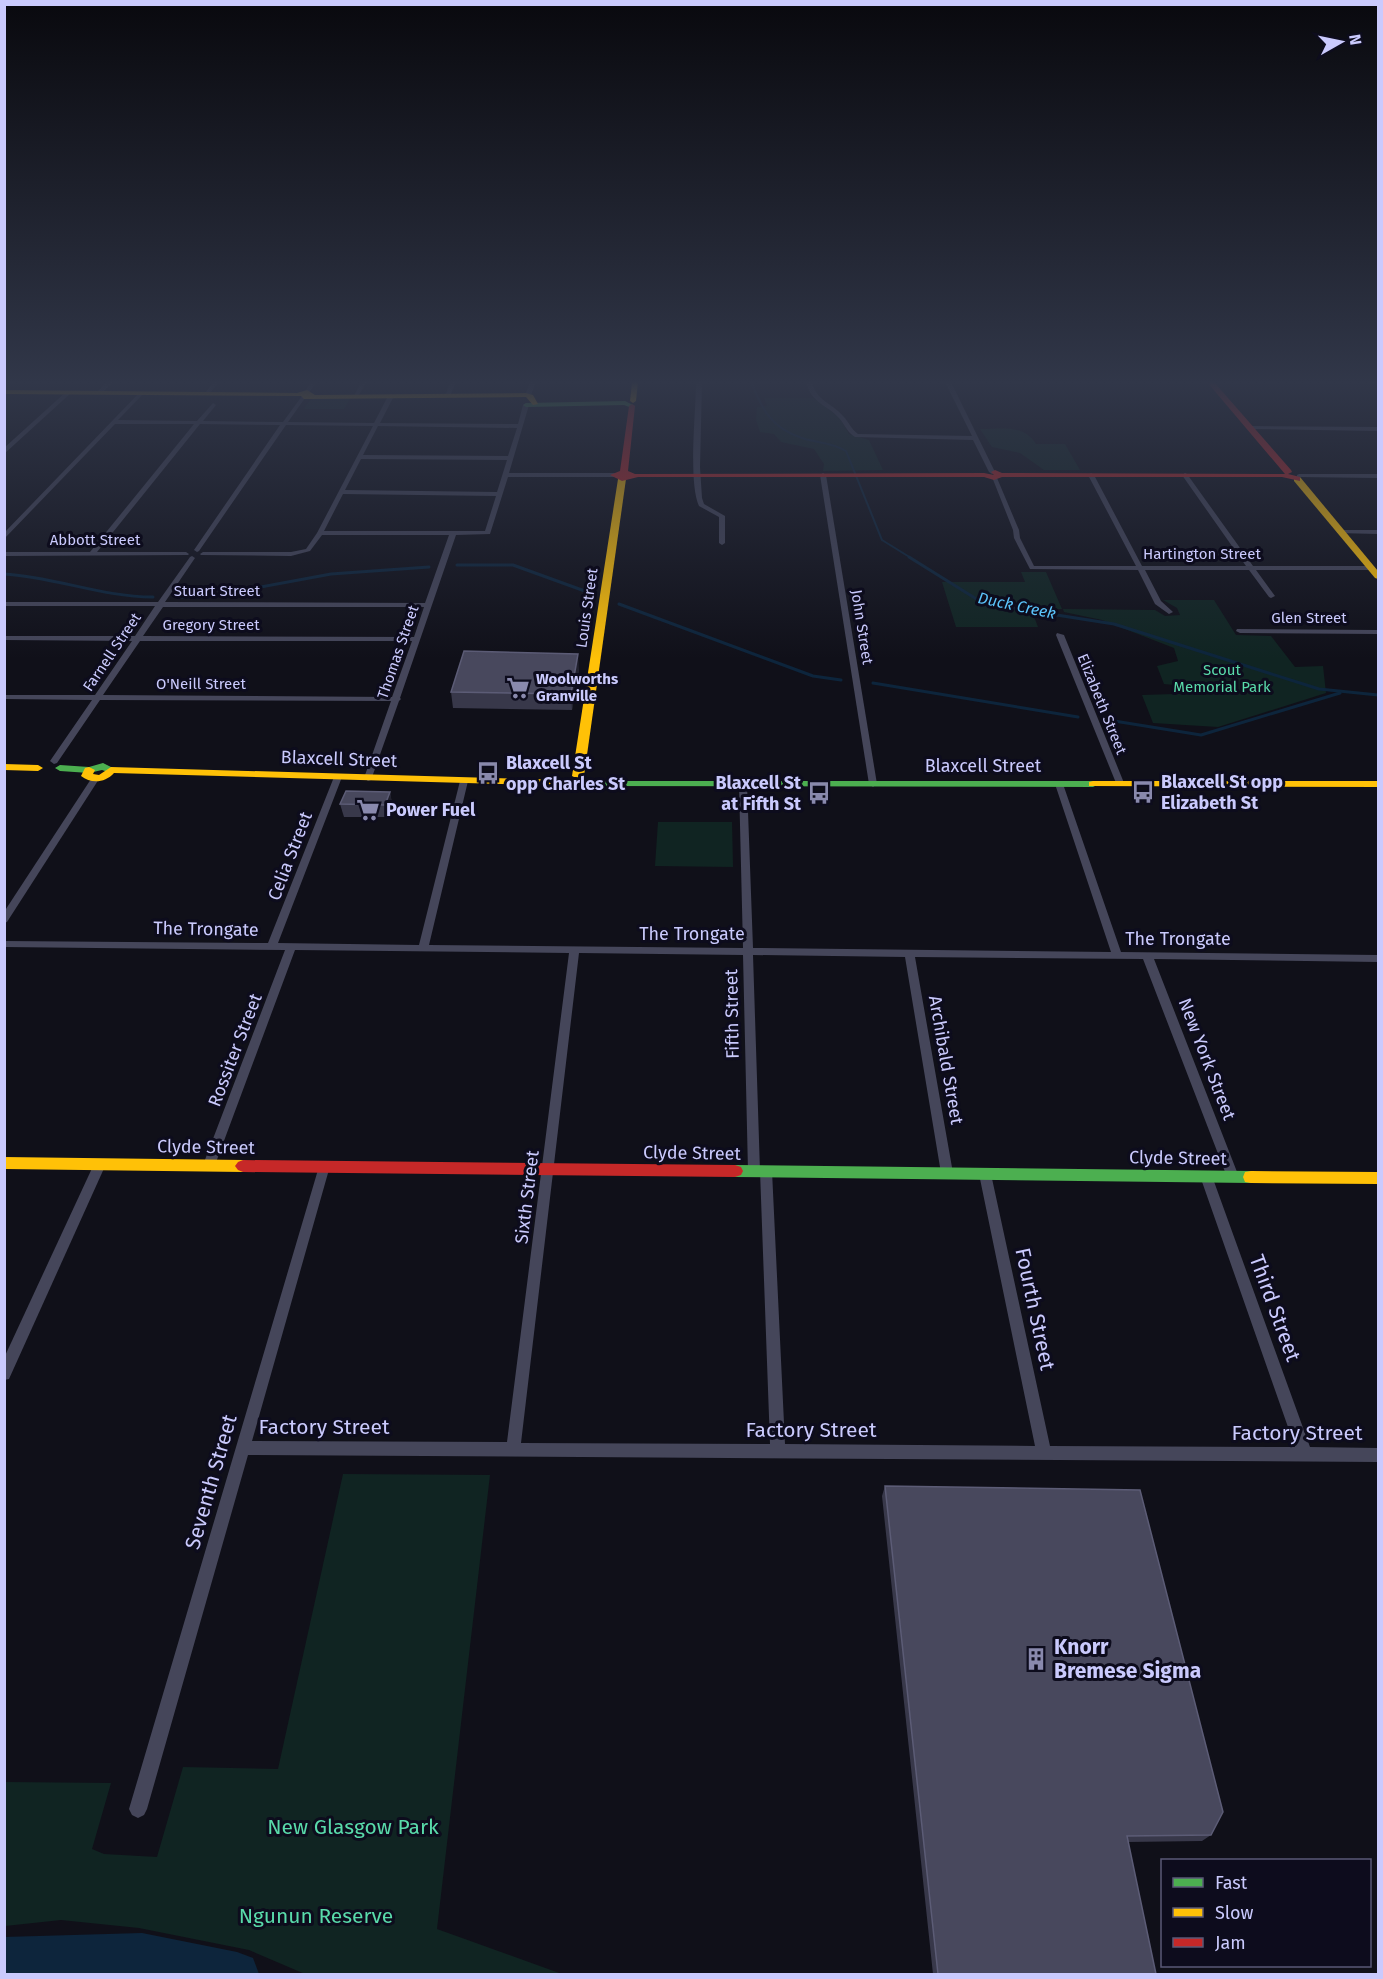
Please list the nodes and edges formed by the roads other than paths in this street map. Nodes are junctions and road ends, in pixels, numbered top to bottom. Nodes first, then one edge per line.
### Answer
1 (64, 474) edge
2 (157, 474) edge
3 (250, 474) edge
4 (349, 474) edge
5 (1289, 474) edge
6 (623, 475) junction
7 (697, 475) junction
8 (823, 475) junction
9 (993, 475) junction
10 (1091, 475) junction
11 (1185, 475) junction
12 (506, 476) joint
13 (1378, 476) edge
14 (1293, 479) junction
15 (340, 492) junction
16 (500, 494) junction
17 (1339, 532) junction
18 (1378, 532) edge
19 (320, 533) junction
20 (453, 534) junction
21 (4, 537) edge
22 (722, 543) dead end
23 (200, 552) junction
24 (4, 554) edge
25 (92, 554) junction
26 (189, 556) junction
27 (1140, 567) junction
28 (1249, 567) junction
29 (1375, 572) edge
30 (1271, 596) dead end
31 (4, 604) edge
32 (160, 604) junction
33 (429, 605) junction
34 (1169, 612) dead end
35 (1240, 631) dead end
36 (1378, 632) edge
37 (1060, 635) dead end
38 (4, 638) edge
39 (137, 638) junction
40 (417, 639) junction
41 (4, 697) edge
42 (97, 698) junction
43 (397, 699) junction
44 (57, 764) junction
45 (4, 768) edge
46 (92, 775) junction
47 (338, 777) junction
48 (368, 778) junction
49 (464, 781) junction
50 (578, 781) junction
51 (1120, 783) junction
52 (744, 784) junction
53 (873, 784) junction
54 (1059, 784) junction
55 (1378, 784) edge
56 (4, 920) edge
57 (4, 944) edge
58 (272, 946) junction
59 (291, 947) junction
60 (423, 948) junction
61 (574, 950) junction
62 (748, 951) junction
63 (909, 953) junction
64 (1117, 955) junction
65 (1147, 955) junction
66 (1378, 958) edge
67 (4, 1163) edge
68 (100, 1164) junction
69 (209, 1165) junction
70 (324, 1166) junction
71 (549, 1169) junction
72 (760, 1171) junction
73 (947, 1173) junction
74 (985, 1174) junction
75 (1206, 1176) junction
76 (1233, 1177) junction
77 (1378, 1178) edge
78 (4, 1374) edge
79 (242, 1448) junction
80 (513, 1449) junction
81 (778, 1450) junction
82 (1044, 1453) junction
83 (1305, 1454) junction
84 (1378, 1455) edge
85 (138, 1809) dead end

1 - 21 street
2 - 25 street
3 - 23 street
4 - 15 street
5 - 14 street
6 - 7 street
6 - 12 street
6 - 50 street, Louis Street
7 - 8 street
7 - 22 street
8 - 9 street
8 - 53 street, John Street
9 - 10 street
9 - 27 street, Hartington Street
10 - 11 street
10 - 27 street
11 - 14 street
11 - 28 street
12 - 16 street
13 - 14 street
14 - 17 street
15 - 16 street
15 - 19 street
16 - 20 street
17 - 18 street
17 - 29 street
19 - 20 street
19 - 23 street
20 - 33 street, Thomas Street
23 - 26 street, Abbott Street
24 - 25 street, Abbott Street
25 - 26 street, Abbott Street
26 - 32 street, Farnell Street
27 - 28 street, Hartington Street
27 - 34 street
28 - 29 street, Hartington Street
28 - 30 street
31 - 32 street, Stuart Street
32 - 33 street, Stuart Street
32 - 39 street, Farnell Street
33 - 40 street, Thomas Street
35 - 36 street, Glen Street
37 - 51 street, Elizabeth Street
38 - 39 street, Gregory Street
39 - 40 street, Gregory Street
39 - 42 street, Farnell Street
40 - 43 street, Thomas Street
41 - 42 street, O'Neill Street
42 - 43 street, O'Neill Street
42 - 44 street, Farnell Street
43 - 48 street, Thomas Street
44 - 45 street
44 - 46 street
46 - 47 street, Blaxcell Street
46 - 56 street
47 - 48 street, Blaxcell Street
47 - 58 street, Celia Street
48 - 49 street, Blaxcell Street
49 - 50 street, Blaxcell Street
49 - 60 street
50 - 52 street, Blaxcell Street
51 - 54 street, Blaxcell Street
51 - 55 street, Blaxcell Street
52 - 53 street, Blaxcell Street
52 - 62 street, Fifth Street
53 - 54 street, Blaxcell Street
54 - 64 street
57 - 58 street, The Trongate
58 - 59 street, The Trongate
59 - 60 street, The Trongate
59 - 69 street, Rossiter Street
60 - 61 street, The Trongate
61 - 62 street, The Trongate
61 - 71 street, Sixth Street
62 - 63 street, The Trongate
62 - 72 street, Fifth Street
63 - 64 street, The Trongate
63 - 73 street, Archibald Street
64 - 65 street, The Trongate
65 - 66 street, The Trongate
65 - 76 street, New York Street
67 - 68 street, Clyde Street
68 - 69 street, Clyde Street
68 - 78 street
69 - 70 street, Clyde Street
70 - 71 street, Clyde Street
70 - 79 street, Seventh Street
71 - 72 street, Clyde Street
71 - 80 street, Sixth Street
72 - 73 street, Clyde Street
72 - 81 street, Fifth Street
73 - 74 street, Clyde Street
74 - 75 street, Clyde Street
74 - 82 street, Fourth Street
75 - 76 street, Clyde Street
75 - 83 street, Third Street
76 - 77 street, Clyde Street
79 - 80 street, Factory Street
79 - 85 street, Seventh Street
80 - 81 street, Factory Street
81 - 82 street, Factory Street
82 - 83 street, Factory Street
83 - 84 street, Factory Street

